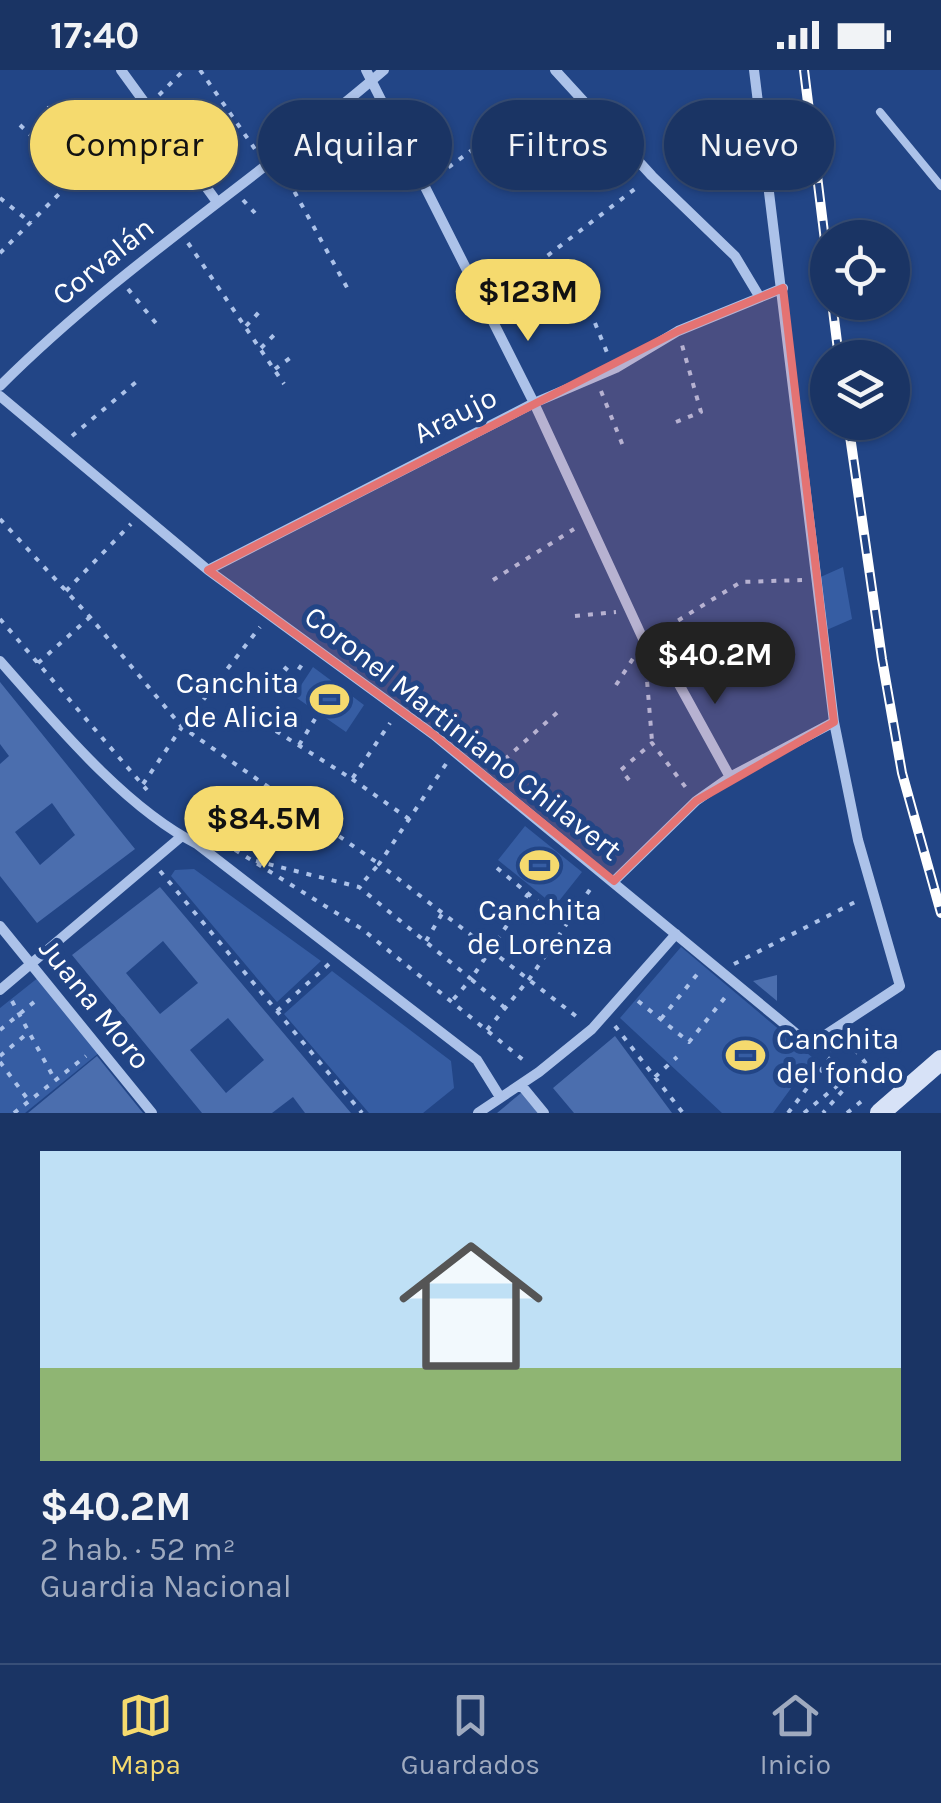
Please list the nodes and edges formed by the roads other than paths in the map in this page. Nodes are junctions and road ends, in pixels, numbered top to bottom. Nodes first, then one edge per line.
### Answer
1 (121, 70) edge
2 (384, 70) edge
3 (555, 70) edge
4 (754, 70) edge
5 (369, 75) edge
6 (880, 112) dead end
7 (941, 186) edge
8 (216, 202) junction
9 (783, 288) junction
10 (759, 296) junction
11 (0, 386) edge
12 (0, 396) edge
13 (534, 403) junction
14 (208, 570) junction
15 (644, 641) road end
16 (664, 657) dead end
17 (0, 662) edge
18 (834, 722) junction
19 (730, 777) junction
20 (182, 836) junction
21 (614, 881) junction
22 (0, 926) edge
23 (676, 934) junction
24 (31, 965) junction
25 (2, 988) edge
26 (941, 1060) edge
27 (520, 1084) junction
28 (500, 1096) junction
29 (152, 1113) edge
30 (478, 1113) edge
31 (544, 1113) edge
32 (880, 1113) edge

1 - 8 street
2 - 5 street, Corvalán
3 - 10 street
4 - 9 street
5 - 8 street, Corvalán
5 - 13 street
6 - 7 lane
8 - 11 street, Corvalán
9 - 10 street, Araujo
9 - 18 street
10 - 13 street, Araujo
12 - 14 street, Coronel Martiniano Chilavert
13 - 14 street, Araujo
13 - 15 street
14 - 21 street, Coronel Martiniano Chilavert
16 - 19 street
17 - 20 street
18 - 19 street
18 - 23 street, Coronel Martiniano Chilavert
19 - 21 street
20 - 24 street
20 - 28 street
21 - 23 street, Coronel Martiniano Chilavert
22 - 24 street, Juana Moro
23 - 27 street
24 - 25 street
24 - 29 street, Juana Moro
26 - 32 main road
27 - 28 street
27 - 31 street
28 - 30 street

